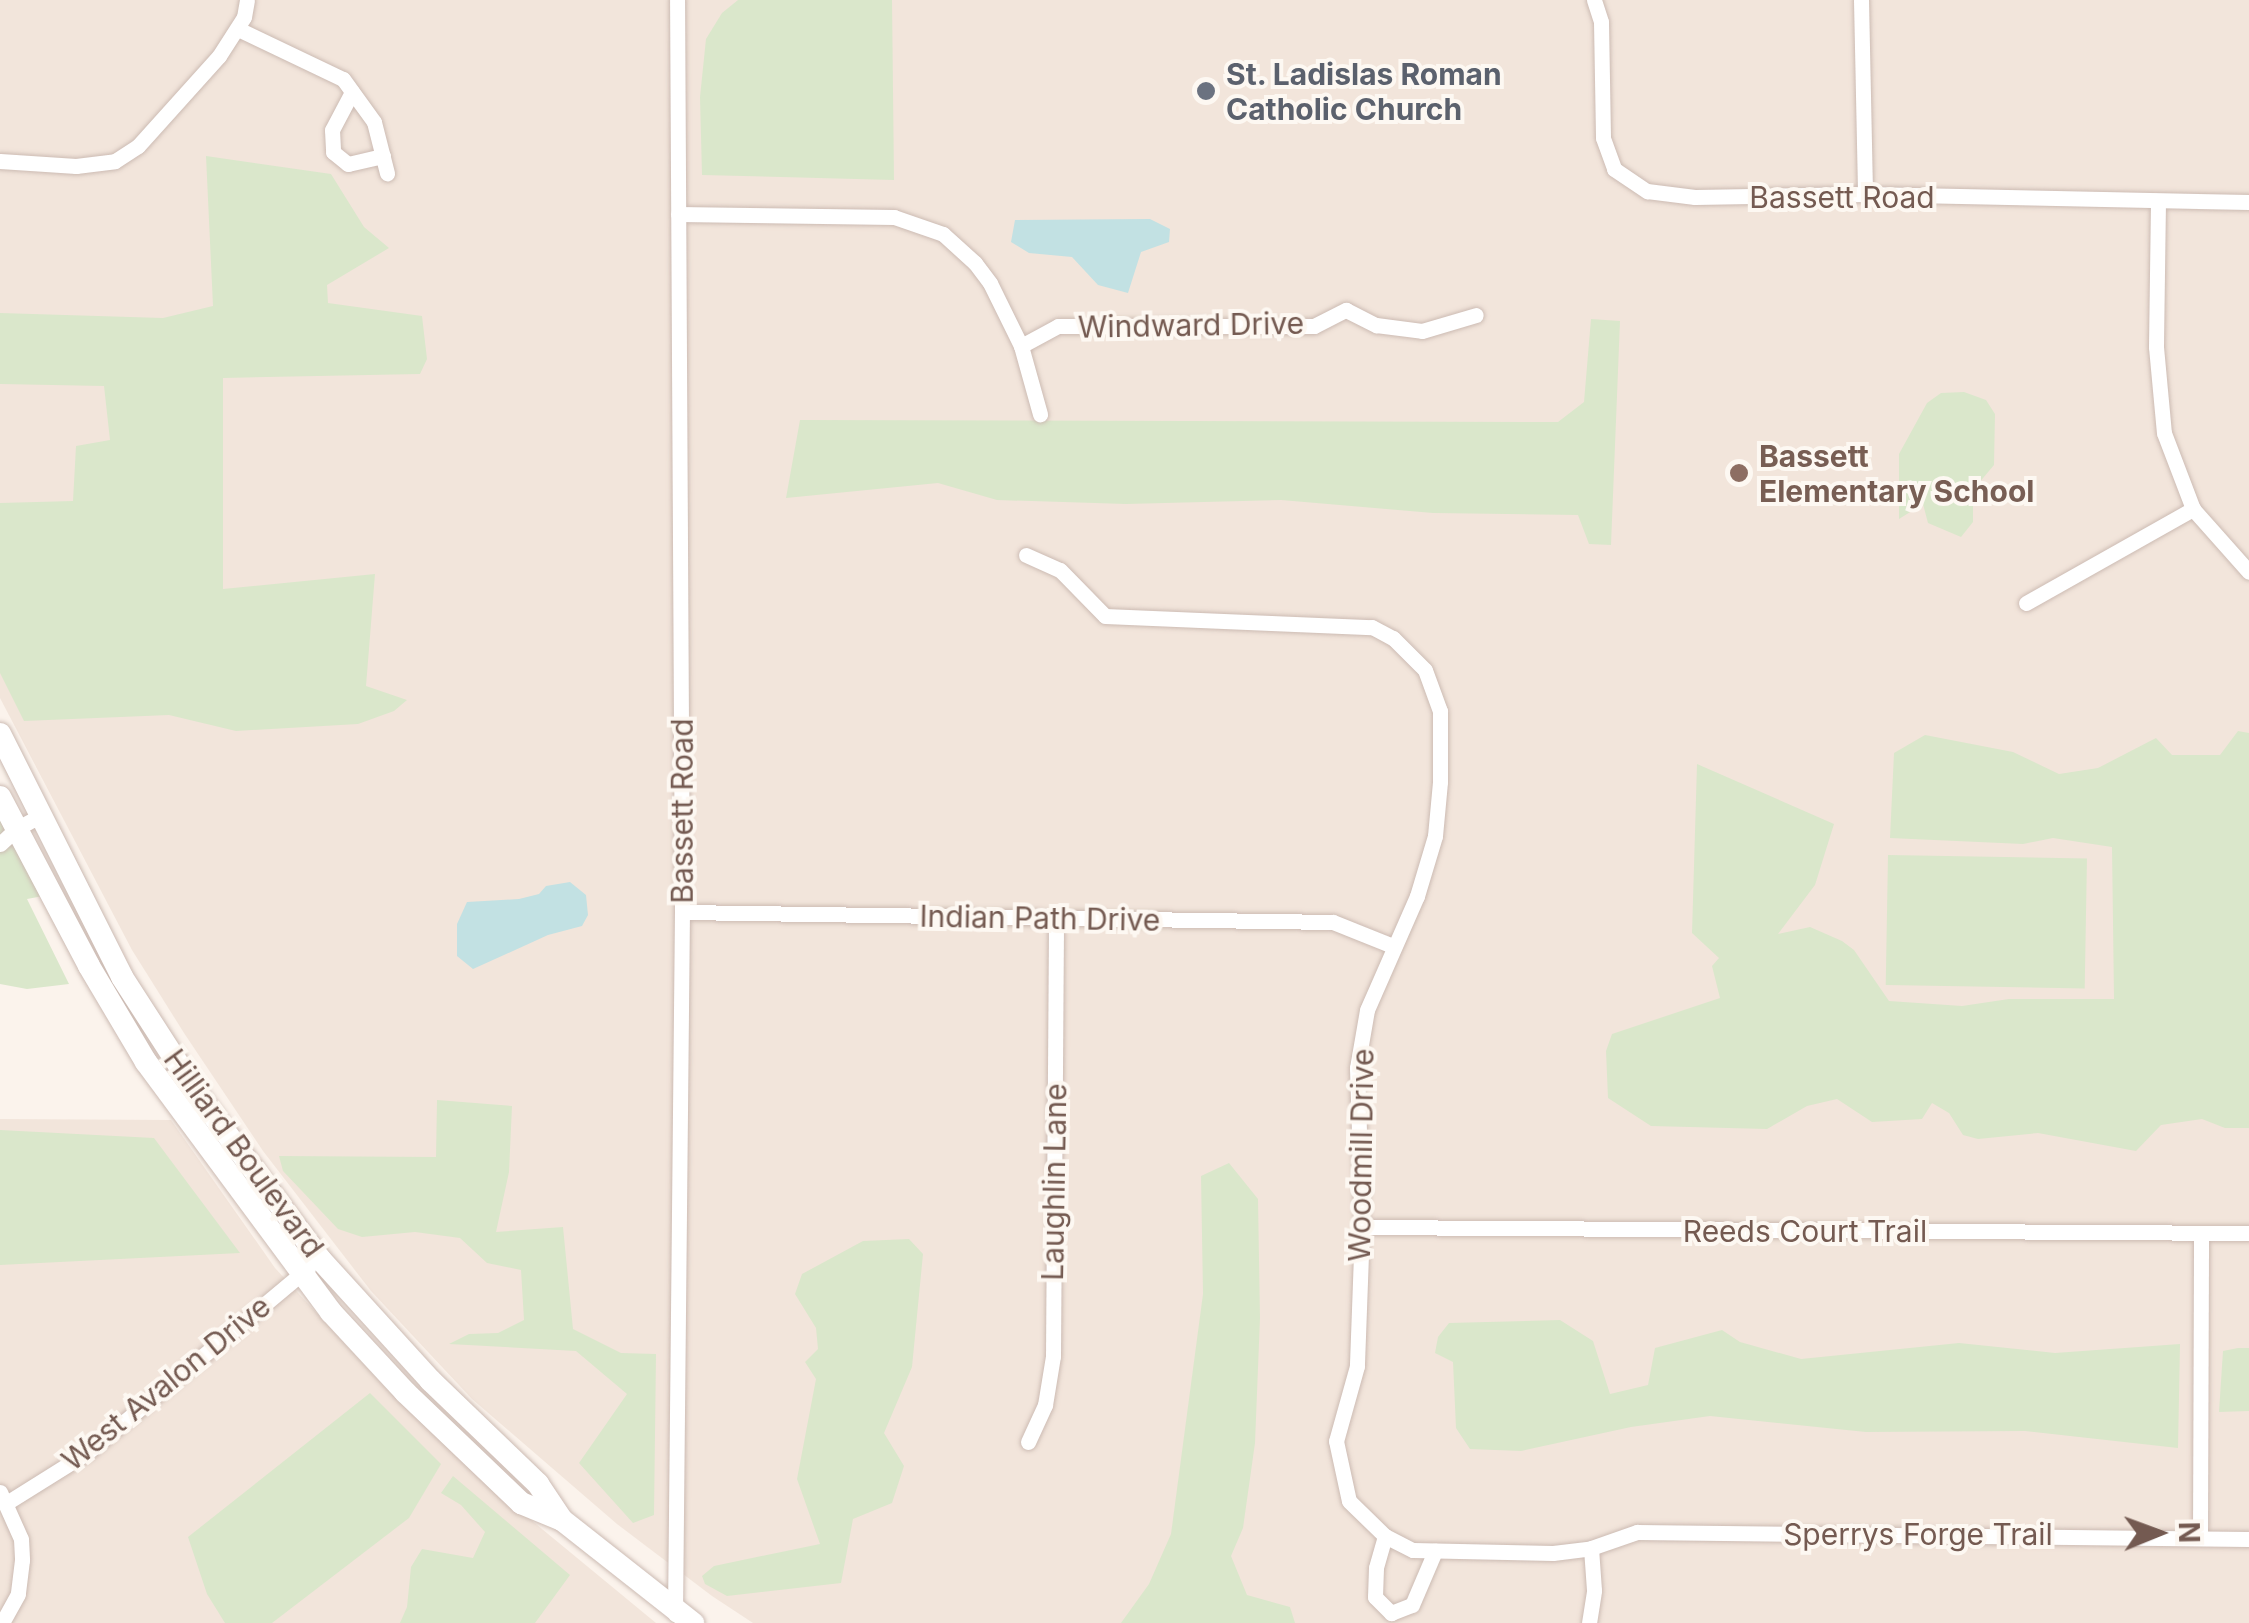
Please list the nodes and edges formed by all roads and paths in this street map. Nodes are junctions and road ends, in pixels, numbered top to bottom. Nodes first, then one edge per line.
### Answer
1 (247, 0) edge
2 (677, 0) edge
3 (1594, 0) edge
4 (1861, 0) edge
5 (238, 28) junction
6 (352, 92) junction
7 (383, 156) junction
8 (0, 162) edge
9 (387, 173) dead end
10 (1864, 194) junction
11 (2158, 202) junction
12 (2249, 202) edge
13 (678, 214) junction
14 (1476, 315) dead end
15 (1021, 346) junction
16 (1040, 414) dead end
17 (2193, 509) junction
18 (1026, 555) dead end
19 (2249, 572) edge
20 (2026, 603) dead end
21 (0, 734) edge
22 (0, 797) edge
23 (41, 815) junction
24 (5, 834) edge
25 (682, 912) junction
26 (1056, 918) junction
27 (1393, 946) junction
28 (1362, 1226) junction
29 (2202, 1233) junction
30 (2249, 1233) edge
31 (310, 1266) junction
32 (1028, 1442) dead end
33 (4, 1497) edge
34 (1385, 1536) junction
35 (2200, 1536) junction
36 (2249, 1539) edge
37 (1590, 1548) junction
38 (1434, 1551) junction
39 (681, 1619) edge
40 (2, 1623) edge
41 (1589, 1623) edge

1 - 5 street
2 - 13 street, Bassett Road
3 - 10 street, Bassett Road
4 - 10 street
5 - 6 street
5 - 8 street
6 - 7 street
6 - 7 street
7 - 9 street
10 - 11 street, Bassett Road
11 - 12 street, Bassett Road
11 - 17 street
13 - 15 street
13 - 25 street, Bassett Road
14 - 15 street, Windward Drive
15 - 16 street
17 - 19 street
17 - 20 street
18 - 27 street, Woodmill Drive
21 - 23 main road, Hilliard Boulevard
22 - 24 main road, Hilliard Boulevard
23 - 24 street
23 - 31 main road, Hilliard Boulevard
24 - 31 main road, Hilliard Boulevard
25 - 26 street, Indian Path Drive
25 - 39 street, Bassett Road
26 - 27 street, Indian Path Drive
26 - 32 street, Laughlin Lane
27 - 28 street, Woodmill Drive
28 - 29 street, Reeds Court Trail
28 - 34 street, Woodmill Drive
29 - 30 street, Reeds Court Trail
29 - 35 street
31 - 33 street, West Avalon Drive
31 - 39 main road, Hilliard Boulevard
33 - 40 street
34 - 38 street, Sperrys Forge Trail
34 - 38 street
35 - 36 street, Sperrys Forge Trail
35 - 37 street, Sperrys Forge Trail
37 - 38 street, Sperrys Forge Trail
37 - 41 street

